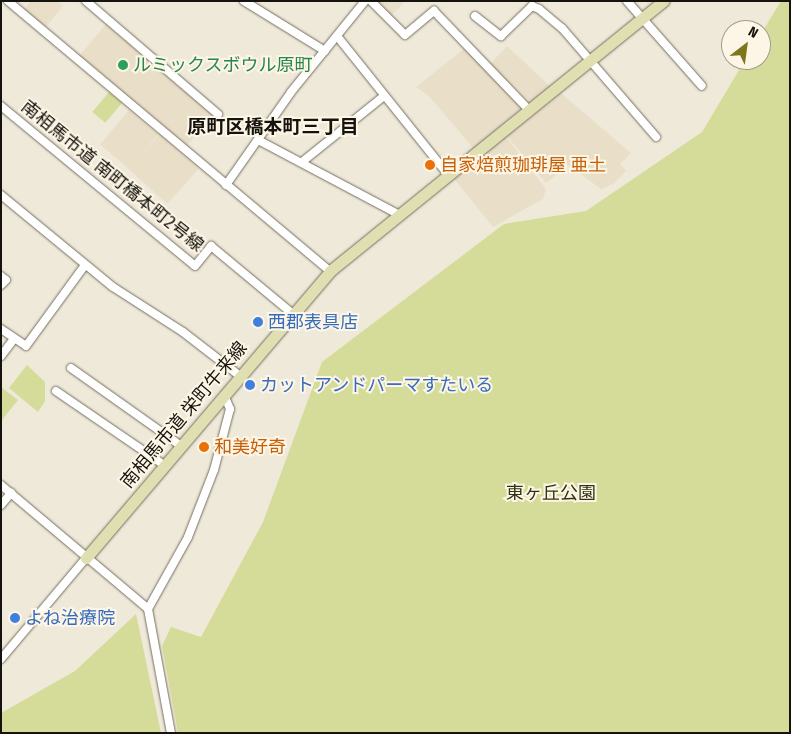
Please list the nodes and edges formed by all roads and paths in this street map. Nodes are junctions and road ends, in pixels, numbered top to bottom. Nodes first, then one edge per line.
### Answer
1 (8, 1) edge
2 (86, 1) edge
3 (244, 1) edge
4 (365, 1) edge
5 (371, 1) edge
6 (627, 1) edge
7 (664, 1) edge
8 (475, 16) dead end
9 (641, 19) junction
10 (337, 36) junction
11 (325, 51) junction
12 (590, 62) junction
13 (702, 86) dead end
14 (384, 96) junction
15 (1, 106) edge
16 (530, 111) junction
17 (218, 114) dead end
18 (656, 137) dead end
19 (260, 141) junction
20 (302, 162) junction
21 (449, 176) junction
22 (226, 185) junction
23 (1, 195) edge
24 (400, 215) junction
25 (85, 265) junction
26 (330, 271) junction
27 (1, 276) edge
28 (1, 285) edge
29 (293, 314) junction
30 (1, 329) edge
31 (14, 339) junction
32 (1, 356) edge
33 (71, 368) dead end
34 (240, 376) junction
35 (56, 391) dead end
36 (224, 395) junction
37 (181, 446) junction
38 (164, 465) junction
39 (1, 485) edge
40 (11, 493) junction
41 (1, 505) edge
42 (86, 558) junction
43 (148, 609) junction
44 (1, 659) edge
45 (171, 733) edge

1 - 22 street
2 - 17 street
3 - 11 street
4 - 10 street
5 - 16 street
6 - 9 street
7 - 9 street, 南相馬市道 栄町牛来線
8 - 12 street
9 - 12 street, 南相馬市道 栄町牛来線
9 - 13 street
10 - 11 street
10 - 14 street
11 - 19 street
12 - 16 street, 南相馬市道 栄町牛来線
12 - 18 street
14 - 20 street
14 - 21 street
15 - 29 street, 南相馬市道 南町橋本町2号線
16 - 21 street, 南相馬市道 栄町牛来線
19 - 20 street
19 - 22 street
20 - 24 street
21 - 24 street, 南相馬市道 栄町牛来線
22 - 26 street
23 - 25 street
24 - 26 street, 南相馬市道 栄町牛来線
25 - 31 street
25 - 34 street
26 - 29 street, 南相馬市道 栄町牛来線
27 - 28 street
29 - 34 street, 南相馬市道 栄町牛来線
30 - 31 street
31 - 32 street
33 - 37 street
34 - 36 street, 南相馬市道 栄町牛来線
35 - 38 street
36 - 37 street, 南相馬市道 栄町牛来線
36 - 43 street
37 - 38 street, 南相馬市道 栄町牛来線
38 - 42 street, 南相馬市道 栄町牛来線
39 - 40 street
40 - 41 street
40 - 42 street
42 - 43 street
42 - 44 street, 南相馬市道 栄町牛来線
43 - 45 street

